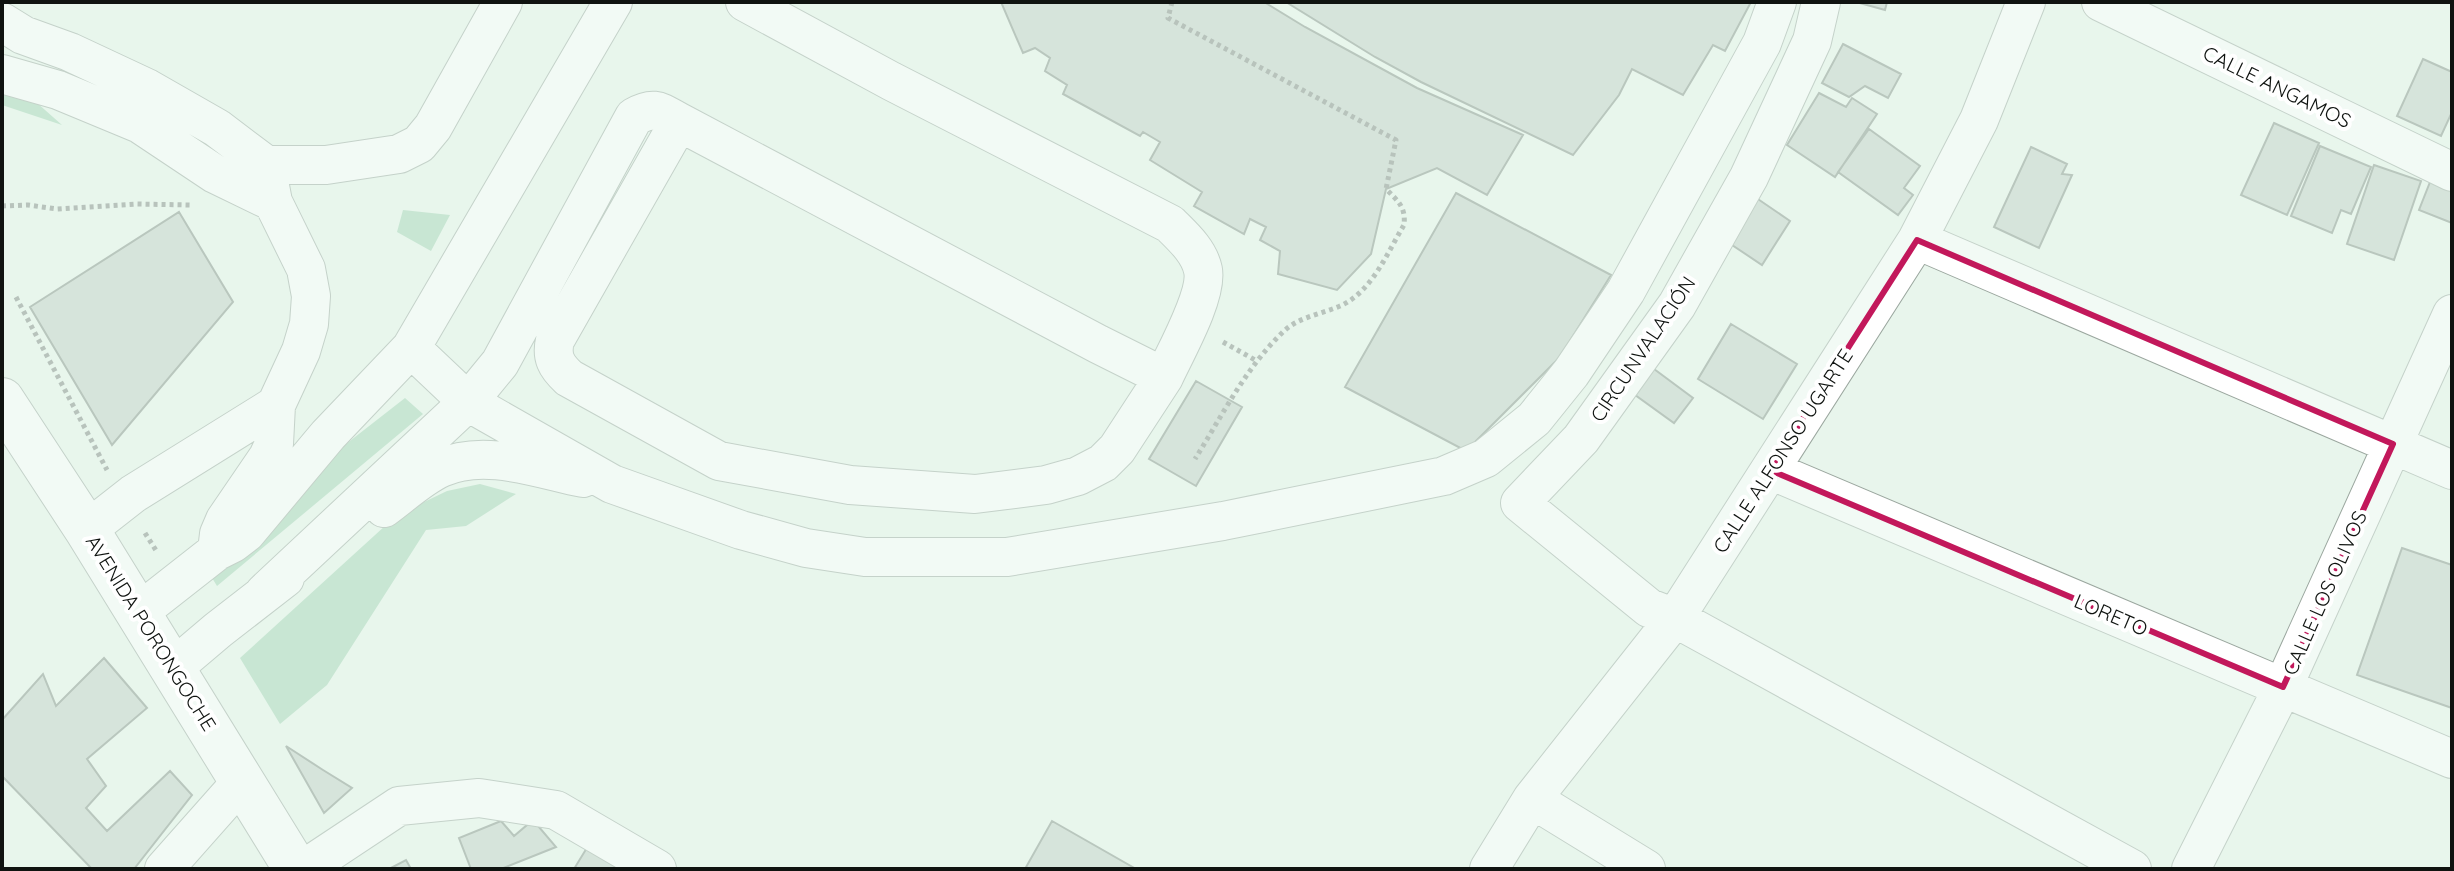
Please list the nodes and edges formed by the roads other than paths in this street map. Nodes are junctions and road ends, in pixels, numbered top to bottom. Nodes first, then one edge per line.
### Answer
1 (503, 2) edge
2 (613, 2) edge
3 (745, 2) edge
4 (1777, 2) edge
5 (1821, 2) edge
6 (2026, 2) edge
7 (2101, 2) edge
8 (2, 22) edge
9 (2, 74) edge
10 (679, 122) junction
11 (266, 165) junction
12 (2452, 172) edge
13 (273, 202) junction
14 (1917, 240) junction
15 (2452, 314) edge
16 (411, 348) junction
17 (1164, 377) junction
18 (2, 400) edge
19 (468, 402) junction
20 (276, 405) junction
21 (2393, 444) junction
22 (1770, 470) junction
23 (2452, 470) edge
24 (612, 484) junction
25 (87, 530) junction
26 (217, 551) junction
27 (264, 593) junction
28 (138, 613) junction
29 (1675, 618) junction
30 (172, 669) junction
31 (2283, 687) junction
32 (2452, 759) edge
33 (242, 781) junction
34 (1532, 799) junction
35 (164, 869) edge
36 (296, 869) edge
37 (304, 869) edge
38 (657, 869) edge
39 (1489, 869) edge
40 (1646, 869) edge
41 (2132, 869) edge
42 (2191, 869) edge

1 - 11 street
2 - 16 street
3 - 17 street
4 - 24 street
5 - 29 street, CIRCUNVALACIÓN
6 - 14 street, CALLE ALFONSO UGARTE
7 - 12 street, CALLE ANGAMOS
8 - 11 street
9 - 13 street
10 - 17 street
10 - 17 street
10 - 19 street
11 - 13 street
13 - 20 street
14 - 21 street
14 - 22 street, CALLE ALFONSO UGARTE
15 - 21 street, CALLE LOS OLIVOS
16 - 19 street
16 - 26 street
18 - 25 main road, AVENIDA PORONGOCHE
19 - 24 street
19 - 27 street
20 - 25 street
20 - 26 street
21 - 23 street
21 - 31 street, CALLE LOS OLIVOS
22 - 29 street, CALLE ALFONSO UGARTE
22 - 31 street, LORETO
24 - 27 street
25 - 28 main road, AVENIDA PORONGOCHE
26 - 28 street
27 - 30 street
28 - 30 main road, AVENIDA PORONGOCHE
29 - 34 street, CALLE ALFONSO UGARTE
29 - 41 street
30 - 33 main road, AVENIDA PORONGOCHE
31 - 32 street, LORETO
31 - 42 street, CALLE LOS OLIVOS
33 - 35 street
33 - 36 main road, AVENIDA PORONGOCHE
34 - 39 street, CALLE ALFONSO UGARTE
34 - 40 street
37 - 38 street

